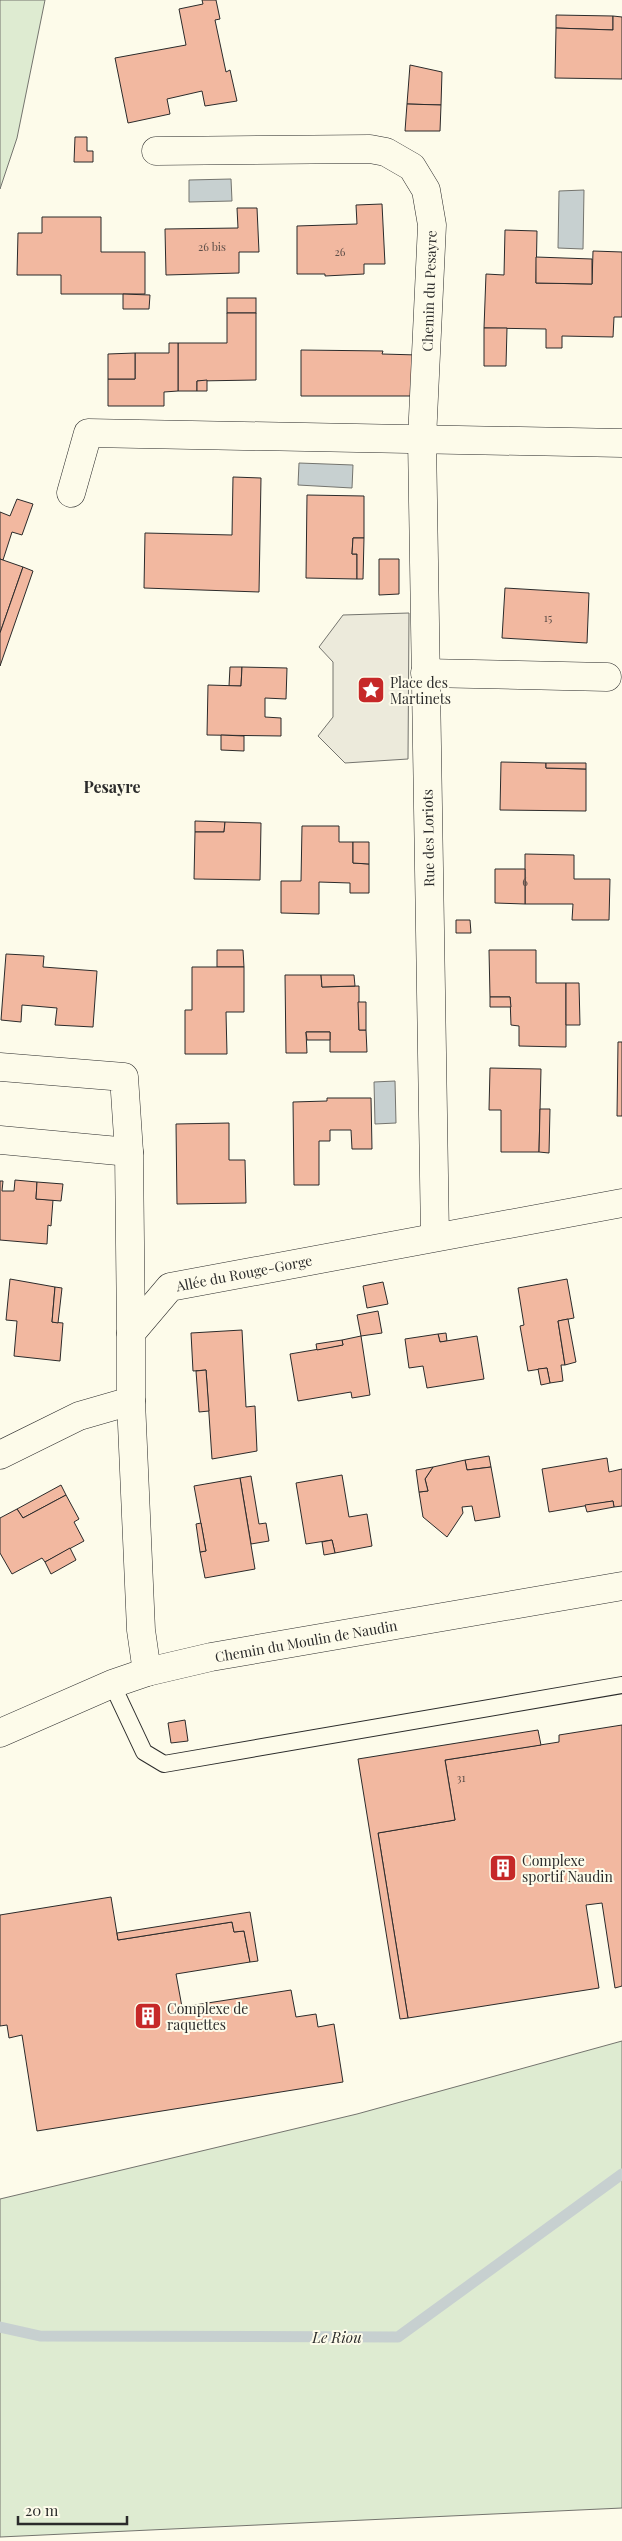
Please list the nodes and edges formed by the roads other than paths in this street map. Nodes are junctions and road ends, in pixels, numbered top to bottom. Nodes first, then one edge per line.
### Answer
1 (156, 151) dead end
2 (422, 439) junction
3 (622, 443) edge
4 (71, 494) dead end
5 (425, 673) junction
6 (607, 677) dead end
7 (0, 1067) edge
8 (0, 1140) edge
9 (129, 1152) junction
10 (622, 1203) edge
11 (435, 1237) junction
12 (131, 1334) junction
13 (131, 1401) junction
14 (0, 1455) edge
15 (622, 1586) edge
16 (147, 1672) junction
17 (112, 1684) junction
18 (622, 1685) edge
19 (0, 1733) edge

1 - 2 street, Chemin du Pesayre
2 - 3 street
2 - 4 street
2 - 5 street, Rue des Loriots
5 - 6 street
5 - 11 street, Rue des Loriots
7 - 9 street
8 - 9 street
9 - 12 street
10 - 11 street, Allée du Rouge-Gorge
11 - 12 street, Allée du Rouge-Gorge
12 - 13 street
13 - 14 street
13 - 16 street
15 - 16 street, Chemin du Moulin de Naudin
16 - 17 street, Chemin du Moulin de Naudin
17 - 18 lane
17 - 19 street, Chemin du Moulin de Naudin

